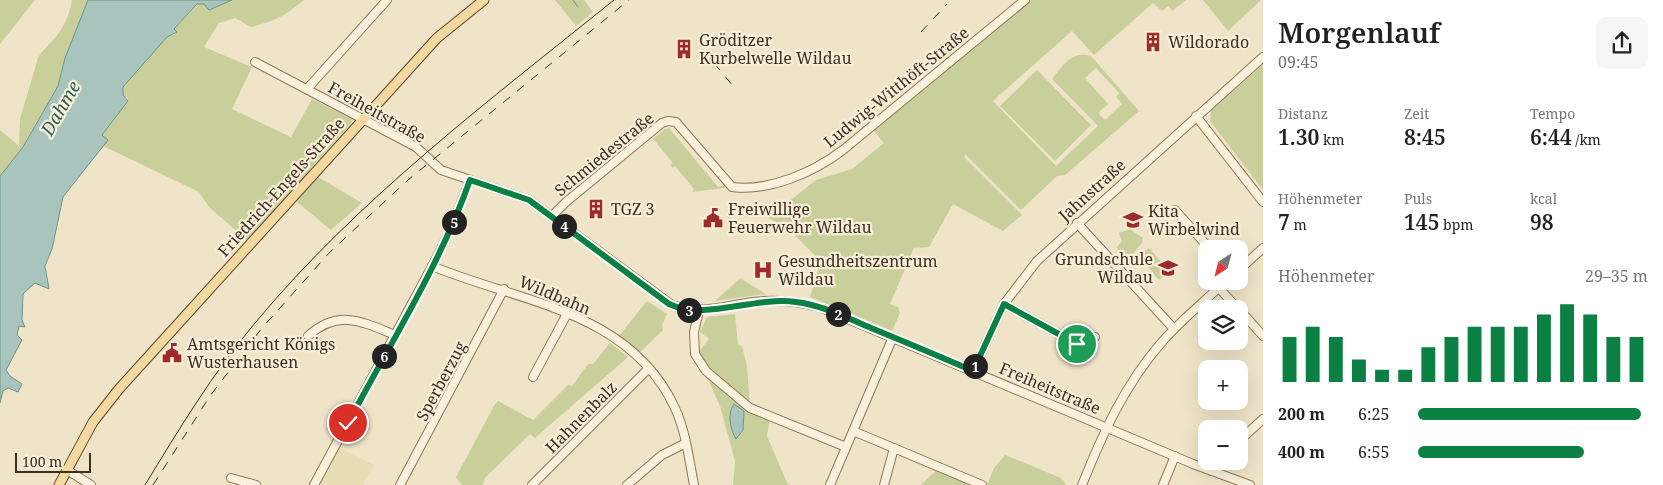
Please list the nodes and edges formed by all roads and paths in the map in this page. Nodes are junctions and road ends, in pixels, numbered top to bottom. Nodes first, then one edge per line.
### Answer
1 (388, 0) edge
2 (484, 0) edge
3 (1024, 0) edge
4 (1263, 57) edge
5 (255, 62) dead end
6 (307, 89) junction
7 (1196, 116) junction
8 (364, 118) junction
9 (676, 122) joint
10 (470, 180) junction
11 (1263, 202) edge
12 (1175, 210) dead end
13 (552, 216) junction
14 (1077, 223) junction
15 (1202, 240) edge
16 (1263, 248) edge
17 (1248, 262) edge
18 (432, 266) junction
19 (504, 289) junction
20 (1217, 290) edge
21 (1221, 290) edge
22 (1230, 300) edge
23 (1004, 304) junction
24 (699, 311) junction
25 (568, 312) junction
26 (1248, 319) edge
27 (1174, 329) junction
28 (395, 335) junction
29 (308, 336) dead end
30 (1263, 336) edge
31 (893, 337) junction
32 (1095, 337) dead end
33 (648, 369) junction
34 (973, 371) junction
35 (534, 378) dead end
36 (1263, 419) edge
37 (1106, 426) junction
38 (853, 432) junction
39 (1248, 433) edge
40 (686, 443) junction
41 (846, 447) junction
42 (894, 448) junction
43 (1175, 456) junction
44 (67, 470) junction
45 (1212, 472) joint
46 (231, 478) dead end
47 (59, 485) edge
48 (91, 485) edge
49 (256, 485) edge
50 (314, 485) edge
51 (400, 485) edge
52 (532, 485) edge
53 (627, 485) edge
54 (694, 485) edge
55 (830, 485) edge
56 (884, 485) edge
57 (982, 485) edge
58 (1082, 485) edge
59 (1163, 485) edge
60 (1250, 485) edge

1 - 6 street
2 - 8 main road, Friedrich-Engels-Straße
3 - 9 street, Ludwig-Witthöft-Straße
4 - 7 street, Jahnstraße
5 - 6 street, Freiheitstraße
6 - 8 street, Freiheitstraße
7 - 11 street
7 - 14 street, Jahnstraße
8 - 10 street, Freiheitstraße
8 - 44 main road, Friedrich-Engels-Straße
9 - 13 street, Schmiedestraße
10 - 13 street, Freiheitstraße
10 - 18 street
12 - 15 street
13 - 24 street, Freiheitstraße
14 - 23 street, Jahnstraße
14 - 27 street
16 - 17 street
18 - 19 street, Wildbahn
18 - 28 street
19 - 25 street, Wildbahn
19 - 51 street, Sperberzug
20 - 27 street
21 - 22 street
23 - 32 street
23 - 34 street, Jahnstraße
24 - 31 street, Freiheitstraße
24 - 41 street
25 - 33 street, Wildbahn
25 - 35 street
26 - 30 street
27 - 37 street
28 - 29 street
28 - 50 street
31 - 34 street, Freiheitstraße
31 - 38 street
33 - 40 street, Wildbahn
33 - 52 street, Hahnenbalz
34 - 37 street, Freiheitstraße
36 - 39 street
37 - 43 street, Freiheitstraße
37 - 58 street
38 - 41 street
38 - 42 street
40 - 53 street
40 - 54 street, Wildbahn
41 - 55 street
42 - 56 street
42 - 57 street
43 - 45 street, Freiheitstraße
43 - 59 street
44 - 47 main road, Friedrich-Engels-Straße
44 - 48 street
45 - 60 street, Freiheitstraße
46 - 49 street

